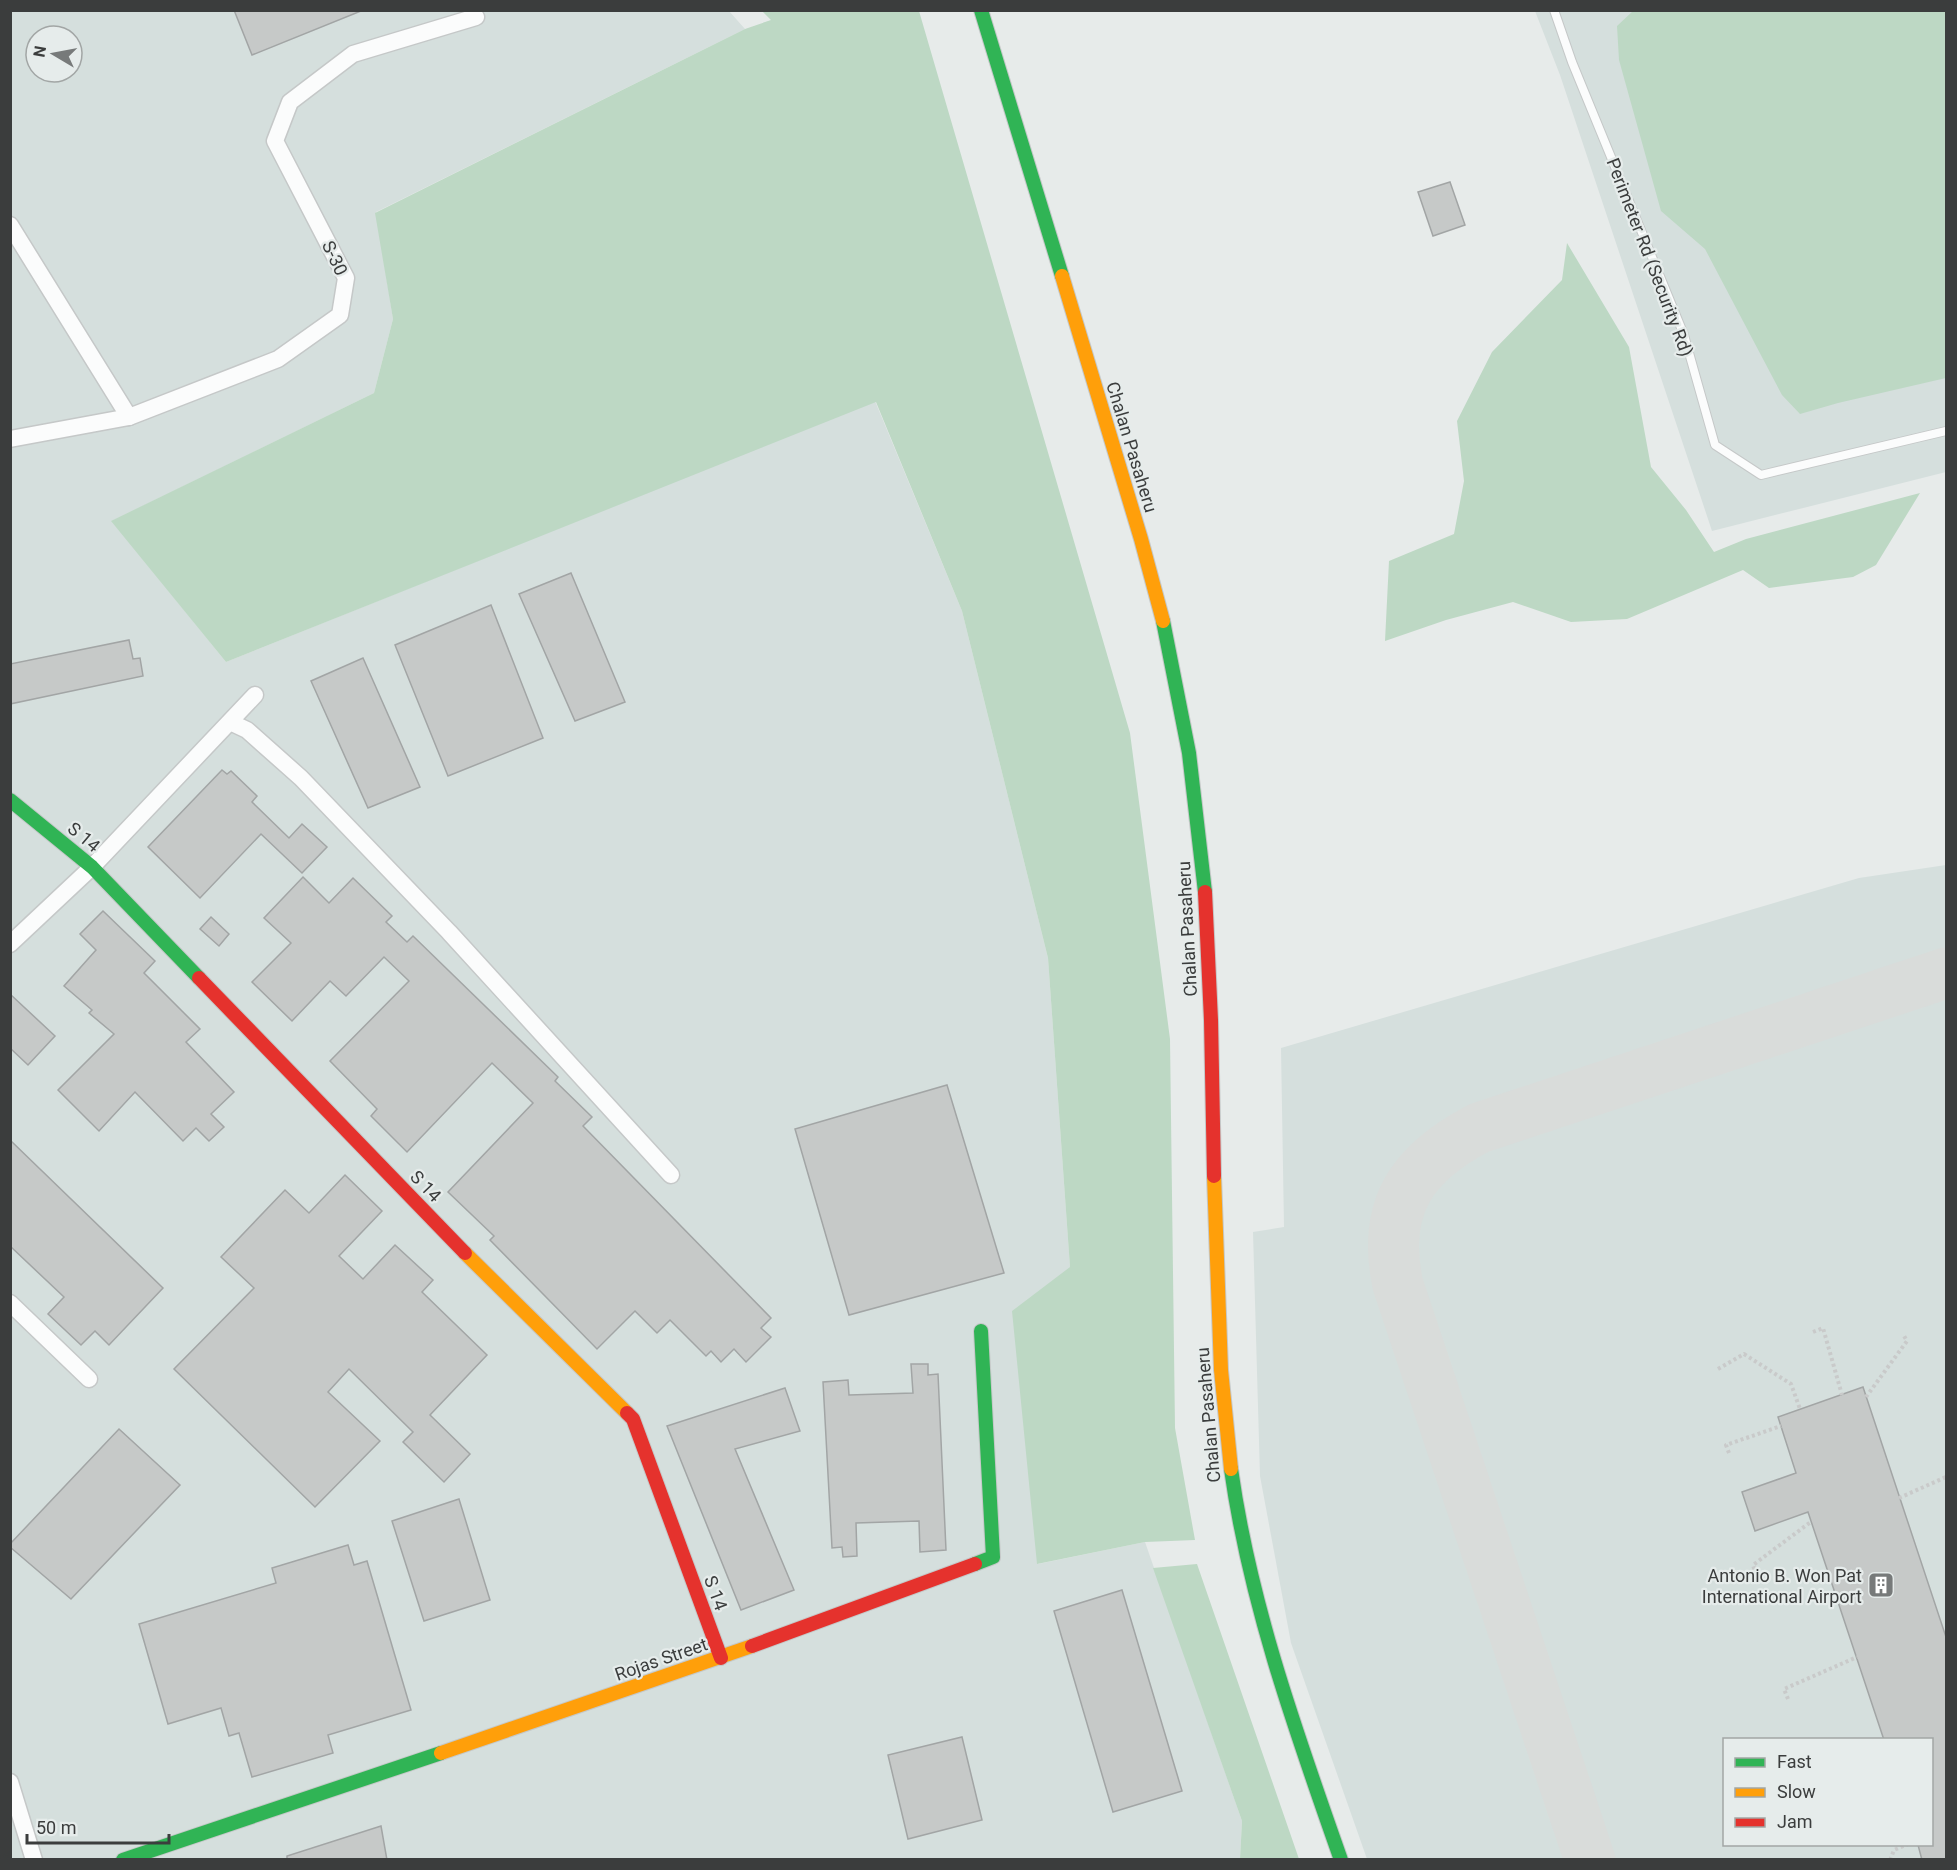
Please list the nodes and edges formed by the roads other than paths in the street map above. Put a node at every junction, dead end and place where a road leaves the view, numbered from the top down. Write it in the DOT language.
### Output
graph roads {
  1 [pos="981,10"];
  2 [pos="1554,10"];
  3 [pos="476,17"];
  4 [pos="10,225"];
  5 [pos="129,417"];
  6 [pos="1947,432"];
  7 [pos="10,439"];
  8 [pos="255,695"];
  9 [pos="230,722"];
  10 [pos="10,800"];
  11 [pos="92,867"];
  12 [pos="10,945"];
  13 [pos="671,1175"];
  14 [pos="10,1303"];
  15 [pos="981,1330"];
  16 [pos="88,1379"];
  17 [pos="721,1658"];
  18 [pos="10,1782"];
  19 [pos="34,1860"];
  20 [pos="123,1860"];
  21 [pos="1341,1860"];
  1 -- 21 [label="street, Chalan Pasaheru"];
  2 -- 6 [label="lane, Perimeter Rd (Security Rd)"];
  3 -- 5 [label="street, S-30"];
  4 -- 5 [label="street"];
  5 -- 7 [label="street, S-30"];
  8 -- 9 [label="street"];
  9 -- 11 [label="street"];
  9 -- 13 [label="street"];
  10 -- 11 [label="street, S 14"];
  11 -- 12 [label="street"];
  11 -- 17 [label="street, S 14"];
  14 -- 16 [label="street"];
  15 -- 17 [label="street, Rojas Street"];
  17 -- 20 [label="street, Rojas Street"];
  18 -- 19 [label="street"];
}
